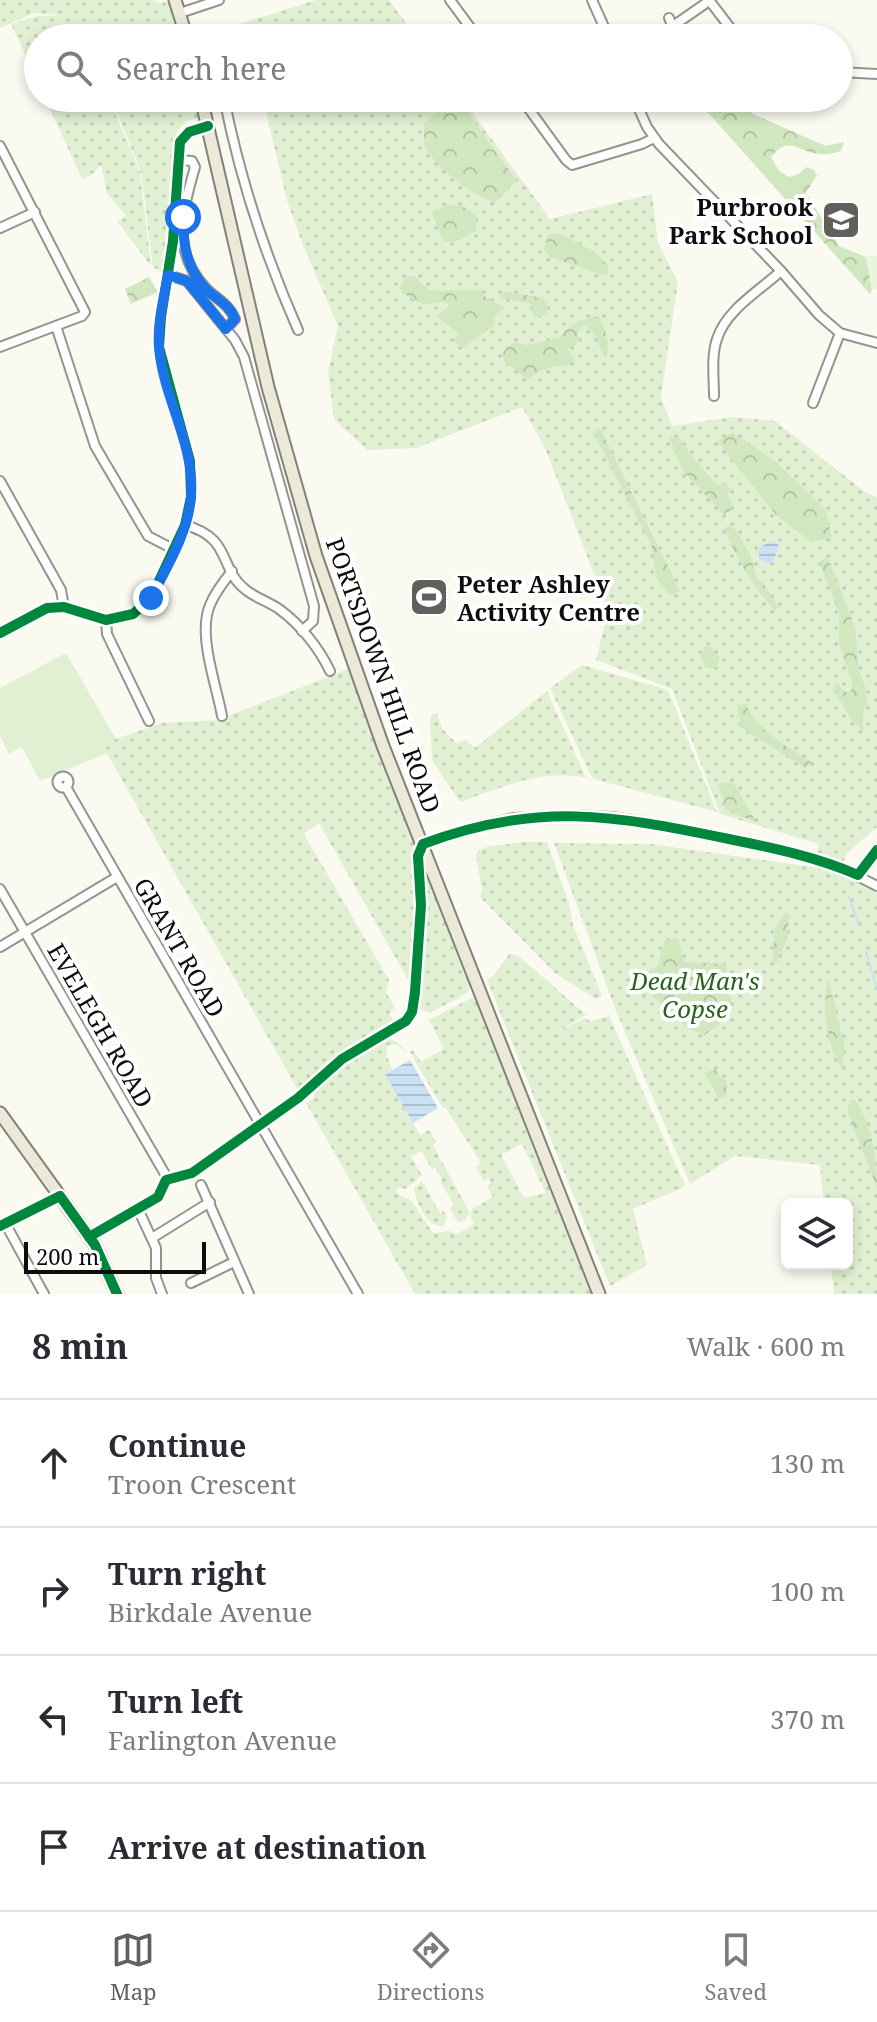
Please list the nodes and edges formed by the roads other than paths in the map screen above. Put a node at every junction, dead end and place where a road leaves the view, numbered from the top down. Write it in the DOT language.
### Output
graph roads {
  1 [pos="175,0"];
  2 [pos="219,0"];
  3 [pos="450,0"];
  4 [pos="592,0"];
  5 [pos="709,0"];
  6 [pos="180,13"];
  7 [pos="183,24"];
  8 [pos="468,24"];
  9 [pos="603,24"];
  10 [pos="676,24"];
  11 [pos="727,24"];
  12 [pos="853,73"];
  13 [pos="877,74"];
  14 [pos="204,112"];
  15 [pos="227,112"];
  16 [pos="532,112"];
  17 [pos="641,112"];
  18 [pos="208,126"];
  19 [pos="654,138"];
  20 [pos="0,146"];
  21 [pos="177,160"];
  22 [pos="35,212"];
  23 [pos="0,228"];
  24 [pos="781,271"];
  25 [pos="168,275"];
  26 [pos="56,326"];
  27 [pos="226,329"];
  28 [pos="298,330"];
  29 [pos="840,333"];
  30 [pos="877,343"];
  31 [pos="0,347"];
  32 [pos="714,396"];
  33 [pos="813,403"];
  34 [pos="0,481"];
  35 [pos="185,525"];
  36 [pos="175,550"];
  37 [pos="232,571"];
  38 [pos="64,607"];
  39 [pos="106,620"];
  40 [pos="302,631"];
  41 [pos="0,633"];
  42 [pos="330,671"];
  43 [pos="224,711"];
  44 [pos="149,721"];
  45 [pos="66,787"];
  46 [pos="423,844"];
  47 [pos="877,850"];
  48 [pos="858,875"];
  49 [pos="117,877"];
  50 [pos="877,886"];
  51 [pos="0,889"];
  52 [pos="25,932"];
  53 [pos="0,947"];
  54 [pos="0,1113"];
  55 [pos="260,1126"];
  56 [pos="166,1180"];
  57 [pos="201,1185"];
  58 [pos="60,1196"];
  59 [pos="210,1202"];
  60 [pos="138,1209"];
  61 [pos="3,1224"];
  62 [pos="89,1237"];
  63 [pos="152,1238"];
  64 [pos="234,1262"];
  65 [pos="191,1283"];
  66 [pos="47,1293"];
  67 [pos="117,1294"];
  68 [pos="162,1294"];
  69 [pos="249,1294"];
  70 [pos="358,1294"];
  71 [pos="599,1294"];
  1 -- 6 [label="main road"];
  2 -- 6 [label="street"];
  3 -- 8 [label="street"];
  4 -- 9 [label="street"];
  5 -- 10 [label="street"];
  5 -- 11 [label="street"];
  6 -- 7 [label="main road"];
  12 -- 13 [label="street"];
  14 -- 18 [label="main road, PORTSDOWN HILL ROAD"];
  15 -- 28 [label="street"];
  16 -- 19 [label="street"];
  17 -- 19 [label="street"];
  18 -- 21 [label="street"];
  18 -- 46 [label="main road, PORTSDOWN HILL ROAD"];
  19 -- 24 [label="street"];
  20 -- 22 [label="street"];
  21 -- 25 [label="street"];
  21 -- 27 [label="street"];
  22 -- 23 [label="street"];
  22 -- 26 [label="street"];
  24 -- 29 [label="street"];
  24 -- 32 [label="street"];
  25 -- 27 [label="street"];
  25 -- 35 [label="street"];
  26 -- 31 [label="street"];
  26 -- 36 [label="street"];
  27 -- 40 [label="street"];
  29 -- 30 [label="street"];
  29 -- 33 [label="street"];
  34 -- 38 [label="street"];
  35 -- 36 [label="street"];
  35 -- 37 [label="street"];
  36 -- 39 [label="street"];
  37 -- 40 [label="street"];
  37 -- 43 [label="street"];
  38 -- 39 [label="street"];
  38 -- 41 [label="street"];
  39 -- 44 [label="street"];
  40 -- 42 [label="street"];
  45 -- 49 [label="street, GRANT ROAD"];
  46 -- 48 [label="street"];
  46 -- 71 [label="main road, PORTSDOWN HILL ROAD"];
  47 -- 48 [label="street"];
  48 -- 50 [label="street"];
  49 -- 52 [label="street"];
  49 -- 55 [label="street, GRANT ROAD"];
  51 -- 52 [label="street, EVELEGH ROAD"];
  52 -- 53 [label="street"];
  52 -- 56 [label="street, EVELEGH ROAD"];
  54 -- 58 [label="main road"];
  55 -- 56 [label="street"];
  55 -- 70 [label="street, GRANT ROAD"];
  56 -- 60 [label="street"];
  57 -- 59 [label="street"];
  58 -- 61 [label="street"];
  58 -- 62 [label="main road"];
  59 -- 63 [label="street"];
  59 -- 64 [label="street"];
  60 -- 62 [label="street"];
  60 -- 63 [label="street"];
  61 -- 66 [label="street"];
  62 -- 67 [label="main road"];
  63 -- 68 [label="street"];
  64 -- 65 [label="street"];
  64 -- 69 [label="street"];
}
